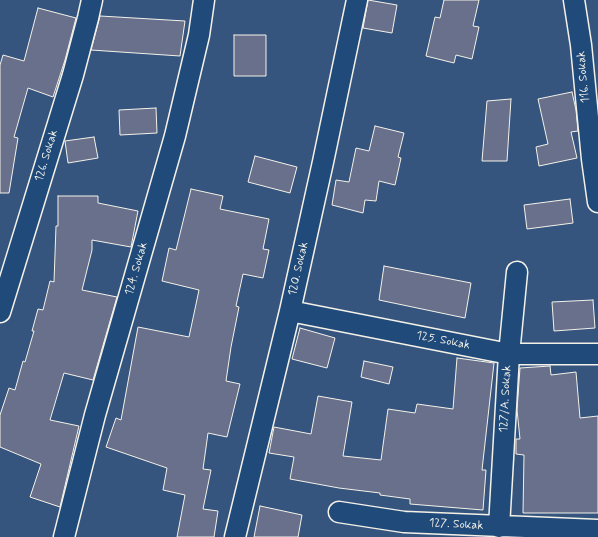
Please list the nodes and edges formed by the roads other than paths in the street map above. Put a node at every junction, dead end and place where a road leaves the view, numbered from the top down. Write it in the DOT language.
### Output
graph roads {
  1 [pos="92,0"];
  2 [pos="204,0"];
  3 [pos="358,0"];
  4 [pos="574,0"];
  5 [pos="598,202"];
  6 [pos="517,272"];
  7 [pos="290,311"];
  8 [pos="0,312"];
  9 [pos="509,354"];
  10 [pos="598,354"];
  11 [pos="339,512"];
  12 [pos="499,527"];
  13 [pos="598,530"];
  14 [pos="64,537"];
  15 [pos="235,537"];
  1 -- 8 [label="street, 126. Sokak"];
  2 -- 14 [label="street, 124. Sokak"];
  3 -- 7 [label="street, 120. Sokak"];
  4 -- 5 [label="street, 116. Sokak"];
  6 -- 9 [label="street, 127/A. Sokak"];
  7 -- 9 [label="street, 125. Sokak"];
  7 -- 15 [label="street, 120. Sokak"];
  9 -- 10 [label="street, 125. Sokak"];
  9 -- 12 [label="street, 127/A. Sokak"];
  11 -- 12 [label="street, 127. Sokak"];
  12 -- 13 [label="street, 127. Sokak"];
}
